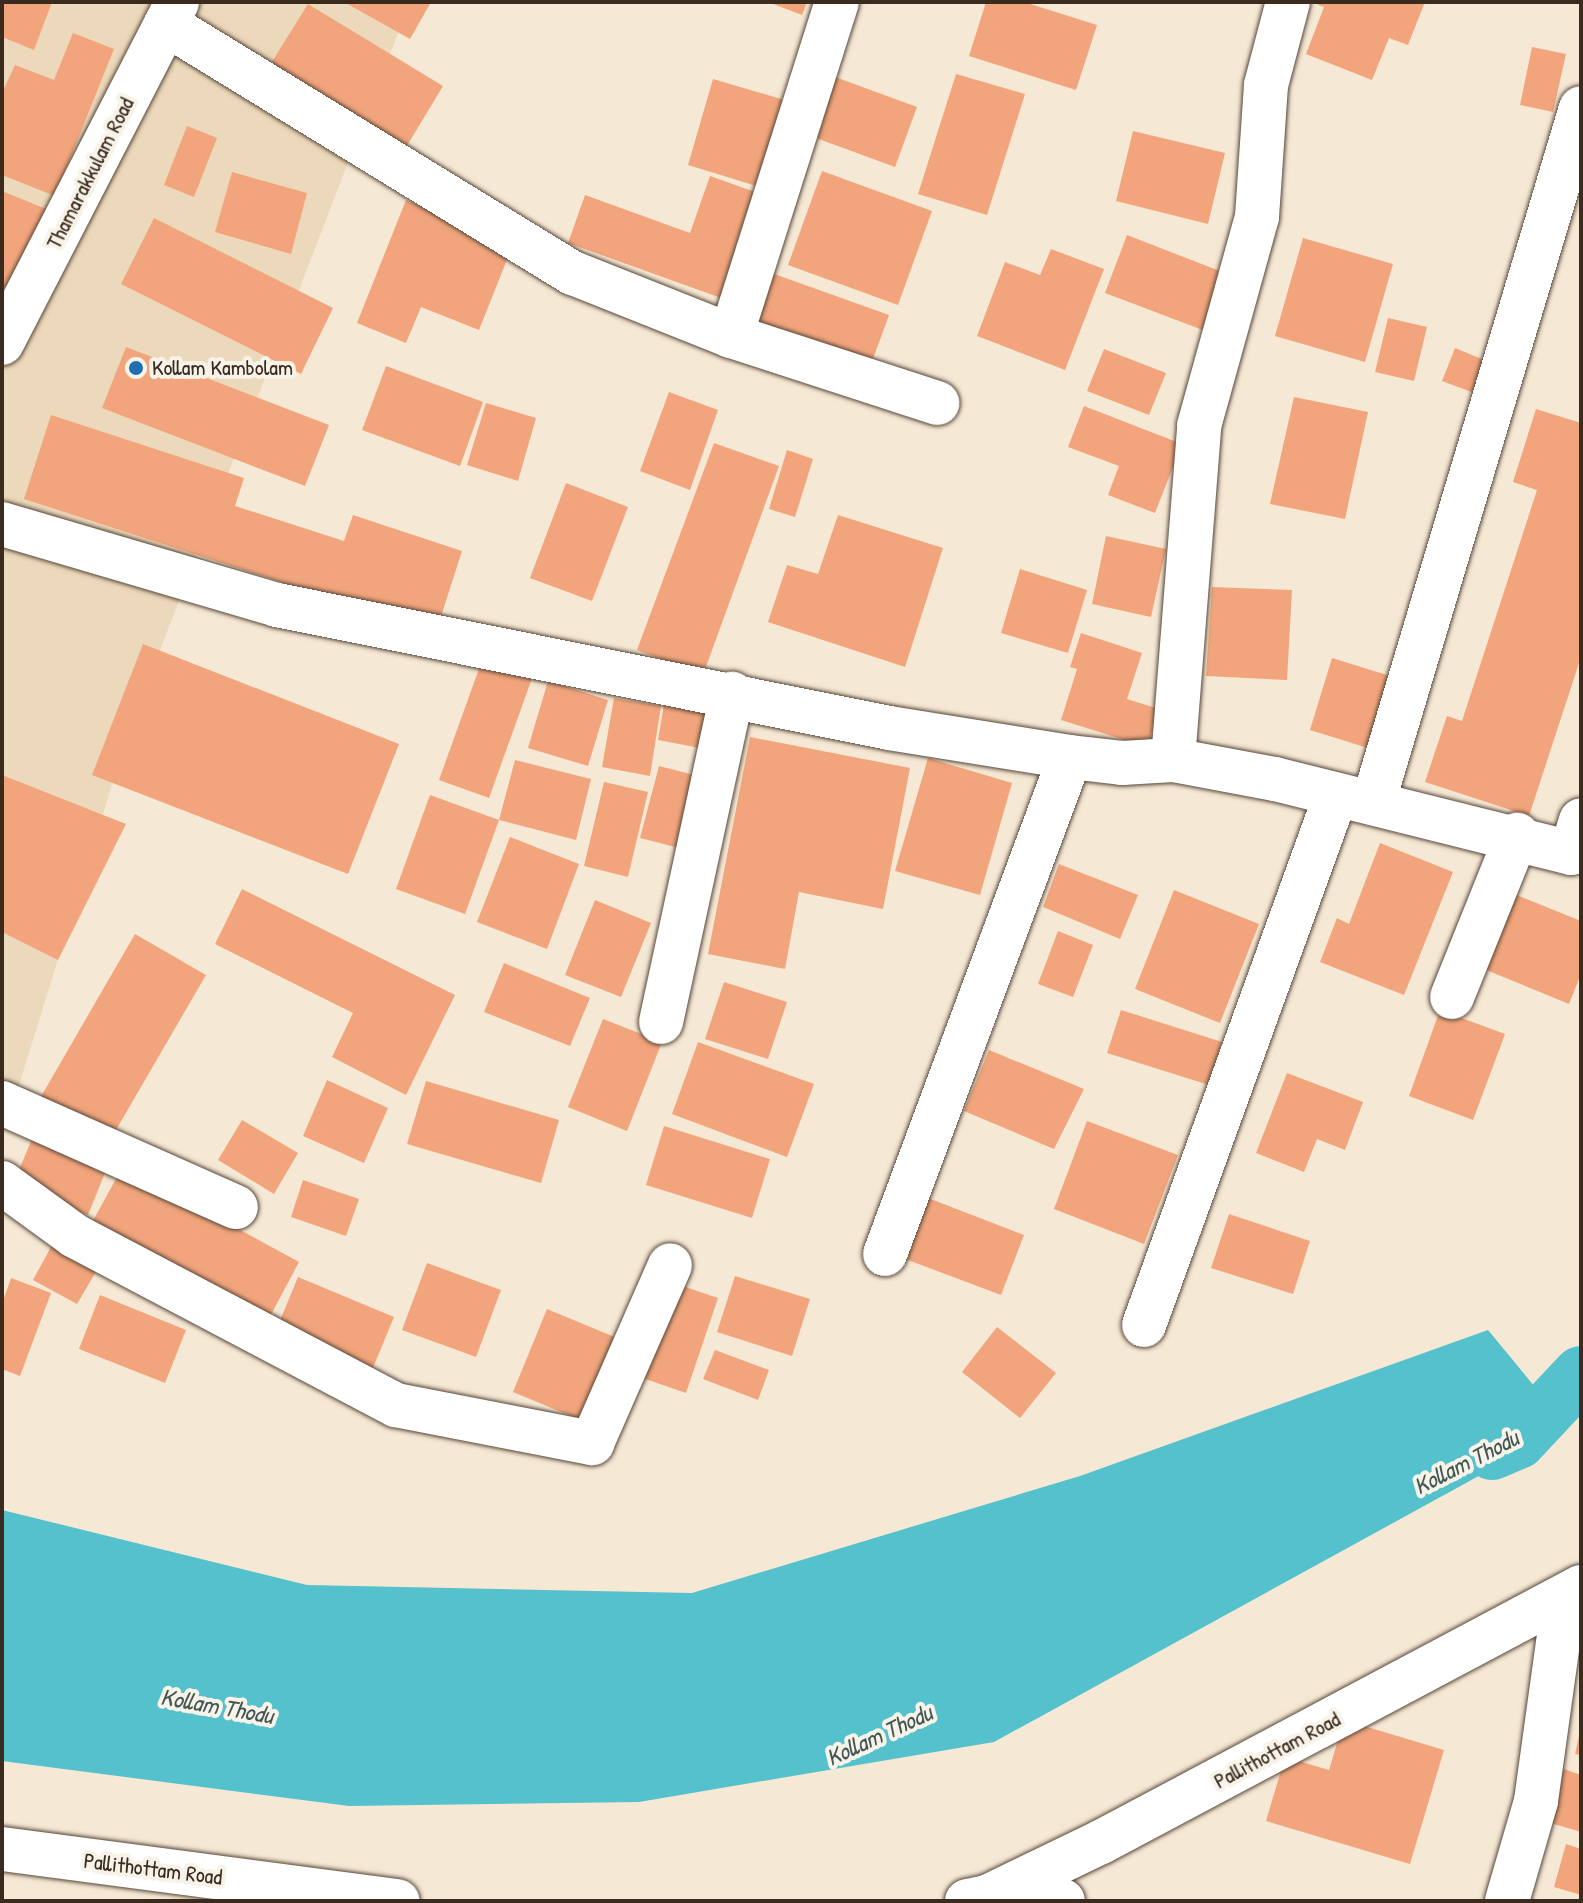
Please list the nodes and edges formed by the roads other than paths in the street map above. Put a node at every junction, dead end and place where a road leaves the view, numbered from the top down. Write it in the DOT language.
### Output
graph roads {
  1 [pos="837,2"];
  2 [pos="1288,2"];
  3 [pos="171,13"];
  4 [pos="1581,108"];
  5 [pos="731,336"];
  6 [pos="2,343"];
  7 [pos="937,403"];
  8 [pos="2,524"];
  9 [pos="732,694"];
  10 [pos="1070,757"];
  11 [pos="1173,760"];
  12 [pos="1355,797"];
  13 [pos="1581,821"];
  14 [pos="1517,835"];
  15 [pos="1452,997"];
  16 [pos="661,1022"];
  17 [pos="2,1103"];
  18 [pos="2,1183"];
  19 [pos="236,1207"];
  20 [pos="885,1254"];
  21 [pos="670,1265"];
  22 [pos="1144,1325"];
  23 [pos="1572,1593"];
  24 [pos="2,1849"];
  25 [pos="977,1899"];
  26 [pos="398,1901"];
  27 [pos="1063,1901"];
  28 [pos="1507,1901"];
  1 -- 5 [label="street"];
  2 -- 11 [label="street"];
  3 -- 5 [label="street"];
  3 -- 6 [label="street, Thamarakkulam Road"];
  4 -- 12 [label="street"];
  5 -- 7 [label="street"];
  8 -- 9 [label="street"];
  9 -- 10 [label="street"];
  9 -- 16 [label="street"];
  10 -- 11 [label="street"];
  10 -- 20 [label="street"];
  11 -- 12 [label="street"];
  12 -- 14 [label="street"];
  12 -- 22 [label="street"];
  13 -- 14 [label="street"];
  14 -- 15 [label="street"];
  17 -- 19 [label="street"];
  18 -- 21 [label="street"];
  23 -- 25 [label="street, Pallithottam Road"];
  23 -- 28 [label="street"];
  24 -- 26 [label="street, Pallithottam Road"];
  25 -- 27 [label="street"];
}
